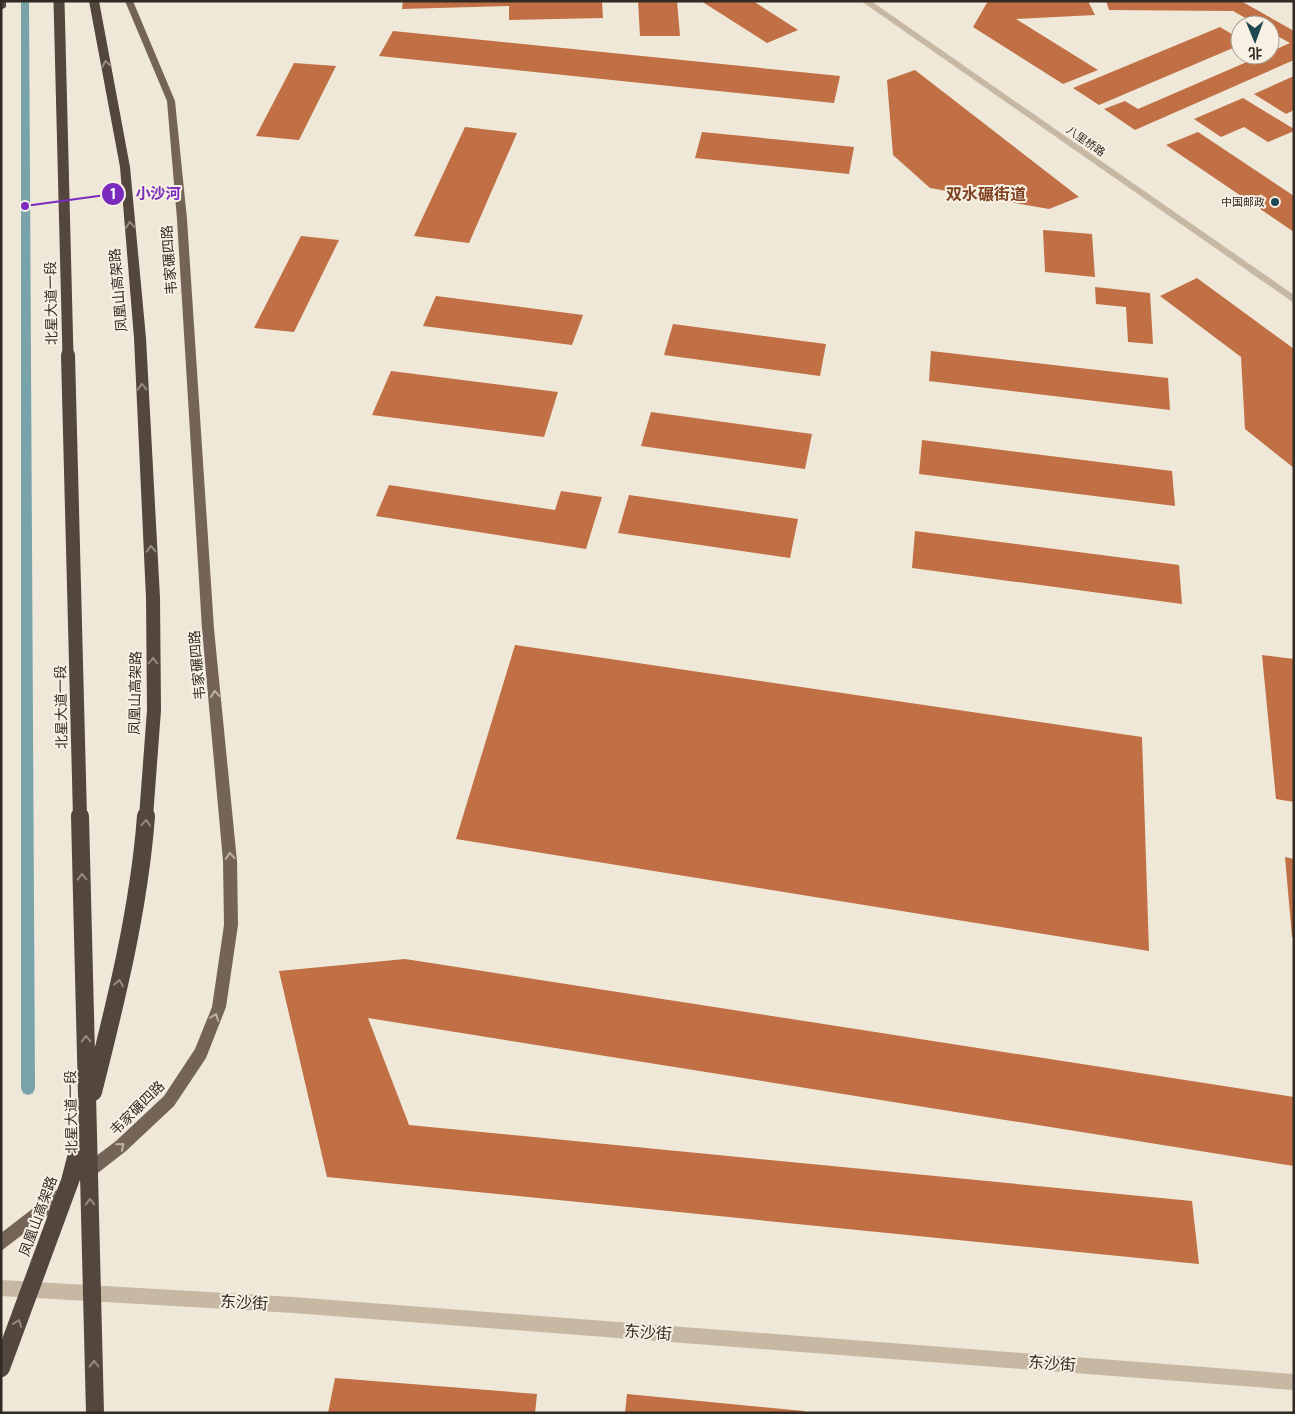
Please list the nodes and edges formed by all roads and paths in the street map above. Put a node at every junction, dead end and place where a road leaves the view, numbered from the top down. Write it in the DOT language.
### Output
graph roads {
  1 [pos="1,1"];
  2 [pos="59,1"];
  3 [pos="94,1"];
  4 [pos="129,1"];
  5 [pos="864,1"];
  6 [pos="1,7"];
  7 [pos="1294,300"];
  8 [pos="1,1243"];
  9 [pos="1,1288"];
  10 [pos="1,1368"];
  11 [pos="1294,1382"];
  12 [pos="95,1413"];
  1 -- 6 [label="highway"];
  12 -- 2 [label="highway, 北星大道一段, one-way, bridge"];
  10 -- 3 [label="highway, 凤凰山高架路, one-way, bridge"];
  8 -- 4 [label="main road, 韦家碾四路, one-way"];
  5 -- 7 [label="street, 八里桥路"];
  9 -- 11 [label="street, 东沙街"];
}
